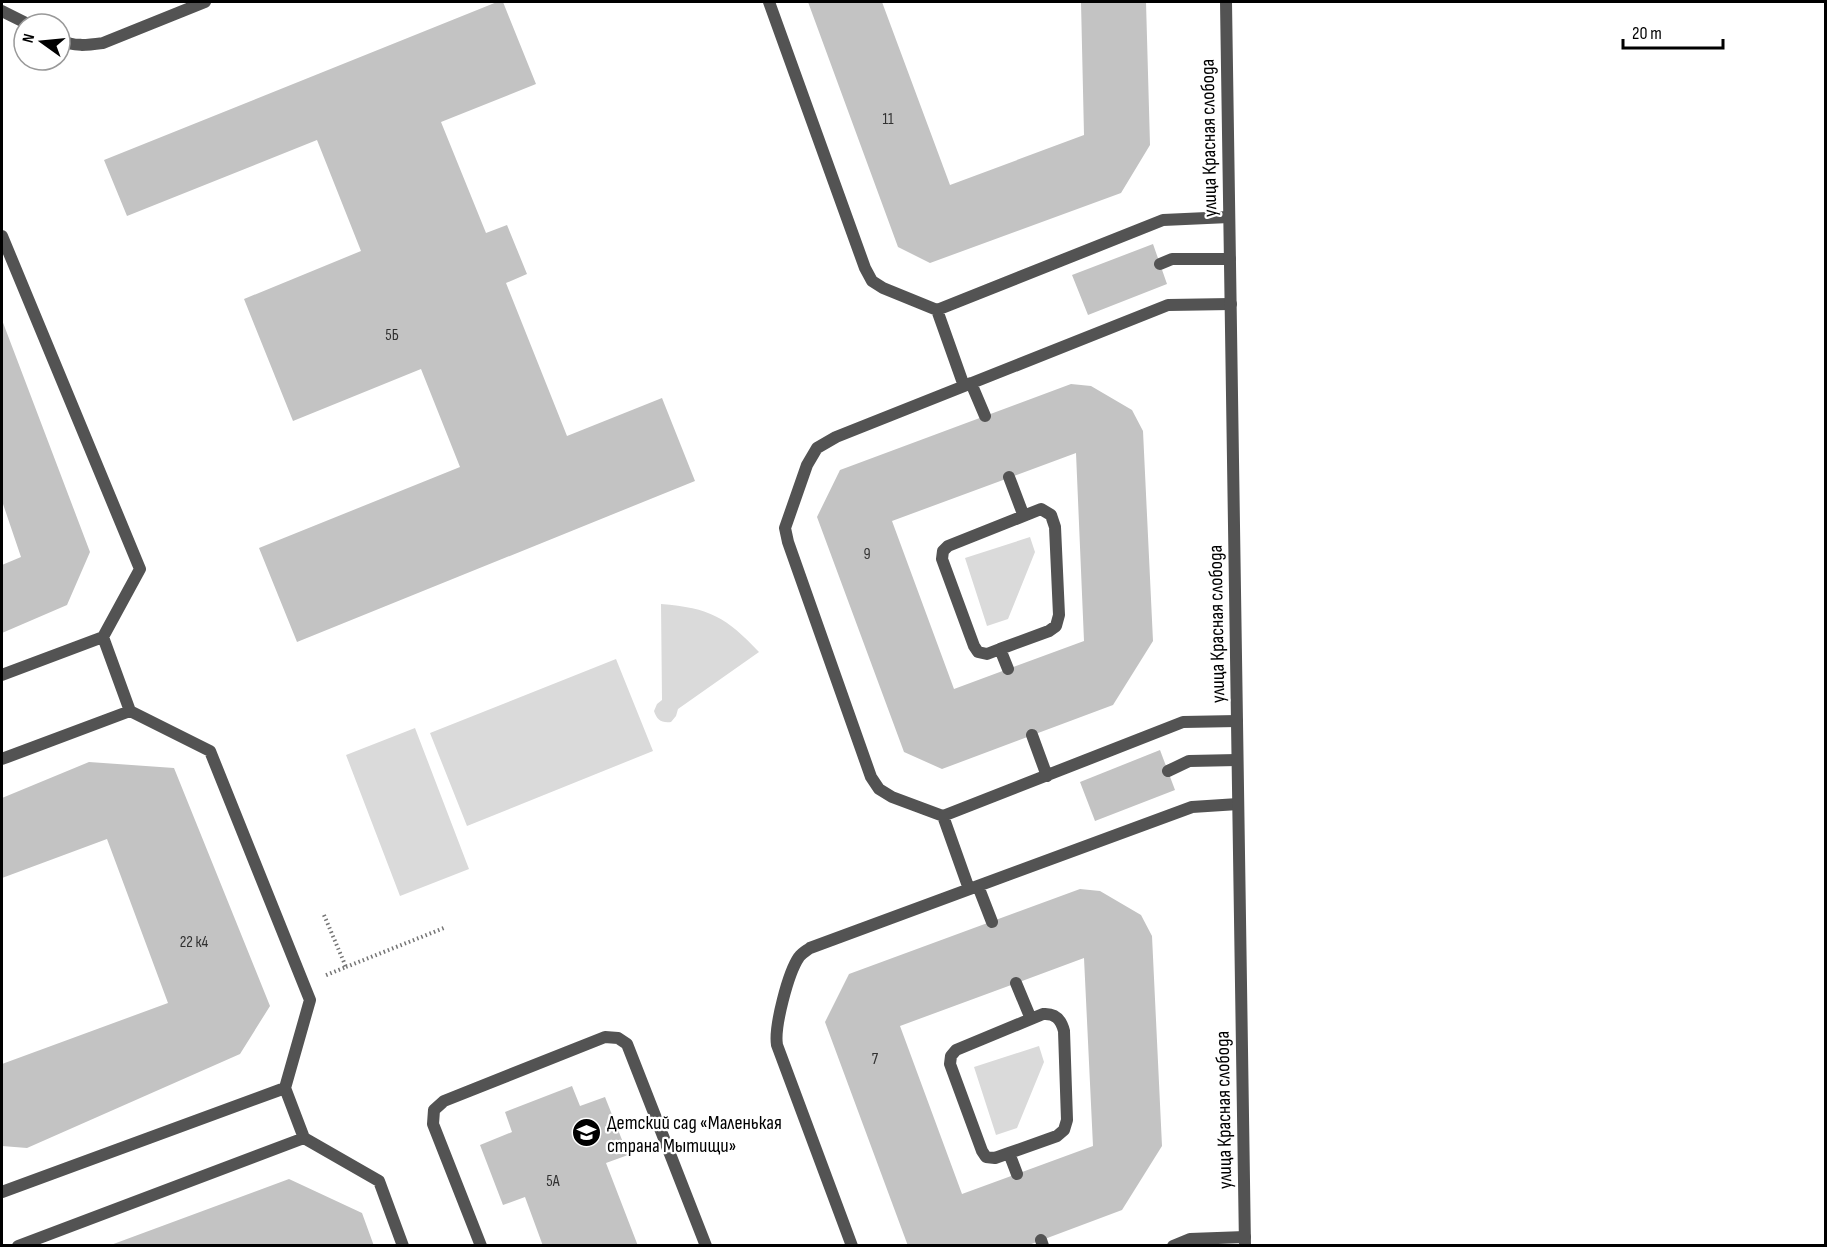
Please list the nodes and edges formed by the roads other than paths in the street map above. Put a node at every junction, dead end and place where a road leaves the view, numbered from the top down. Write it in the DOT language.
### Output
graph roads {
  1 [pos="205,2"];
  2 [pos="769,2"];
  3 [pos="1226,2"];
  4 [pos="72,44"];
  5 [pos="1229,217"];
  6 [pos="2,236"];
  7 [pos="1230,259"];
  8 [pos="1160,264"];
  9 [pos="1231,304"];
  10 [pos="937,310"];
  11 [pos="968,384"];
  12 [pos="985,416"];
  13 [pos="1009,477"];
  14 [pos="1023,514"];
  15 [pos="103,637"];
  16 [pos="1000,649"];
  17 [pos="1008,669"];
  18 [pos="2,675"];
  19 [pos="130,711"];
  20 [pos="1237,721"];
  21 [pos="1032,735"];
  22 [pos="2,759"];
  23 [pos="1237,760"];
  24 [pos="1168,771"];
  25 [pos="1047,776"];
  26 [pos="1238,804"];
  27 [pos="943,816"];
  28 [pos="974,888"];
  29 [pos="992,922"];
  30 [pos="1016,983"];
  31 [pos="1031,1019"];
  32 [pos="285,1088"];
  33 [pos="304,1138"];
  34 [pos="1009,1153"];
  35 [pos="1017,1174"];
  36 [pos="2,1192"];
  37 [pos="1245,1241"];
  38 [pos="18,1245"];
  39 [pos="403,1245"];
  40 [pos="481,1245"];
  41 [pos="706,1245"];
  42 [pos="852,1245"];
  43 [pos="1173,1245"];
  1 -- 4 [label="street"];
  2 -- 10 [label="street"];
  3 -- 5 [label="street, улица Красная слобода"];
  5 -- 7 [label="street, улица Красная слобода"];
  5 -- 10 [label="street"];
  6 -- 15 [label="street"];
  7 -- 8 [label="street"];
  7 -- 9 [label="street, улица Красная слобода"];
  9 -- 11 [label="street"];
  9 -- 20 [label="street, улица Красная слобода"];
  10 -- 11 [label="street"];
  11 -- 12 [label="street"];
  11 -- 27 [label="street"];
  13 -- 14 [label="street"];
  14 -- 16 [label="street"];
  14 -- 16 [label="street"];
  15 -- 18 [label="street"];
  15 -- 19 [label="street"];
  16 -- 17 [label="street"];
  19 -- 22 [label="street"];
  19 -- 32 [label="street"];
  20 -- 23 [label="street, улица Красная слобода"];
  20 -- 25 [label="street"];
  21 -- 25 [label="street"];
  23 -- 24 [label="street"];
  23 -- 26 [label="street, улица Красная слобода"];
  25 -- 27 [label="street"];
  26 -- 28 [label="street"];
  26 -- 37 [label="street, улица Красная слобода"];
  27 -- 28 [label="street"];
  28 -- 29 [label="street"];
  28 -- 42 [label="street"];
  30 -- 31 [label="street"];
  31 -- 34 [label="street"];
  31 -- 34 [label="street"];
  32 -- 33 [label="street"];
  32 -- 36 [label="street"];
  33 -- 38 [label="street"];
  33 -- 39 [label="street"];
  34 -- 35 [label="street"];
  37 -- 43 [label="street"];
  40 -- 41 [label="street"];
}
